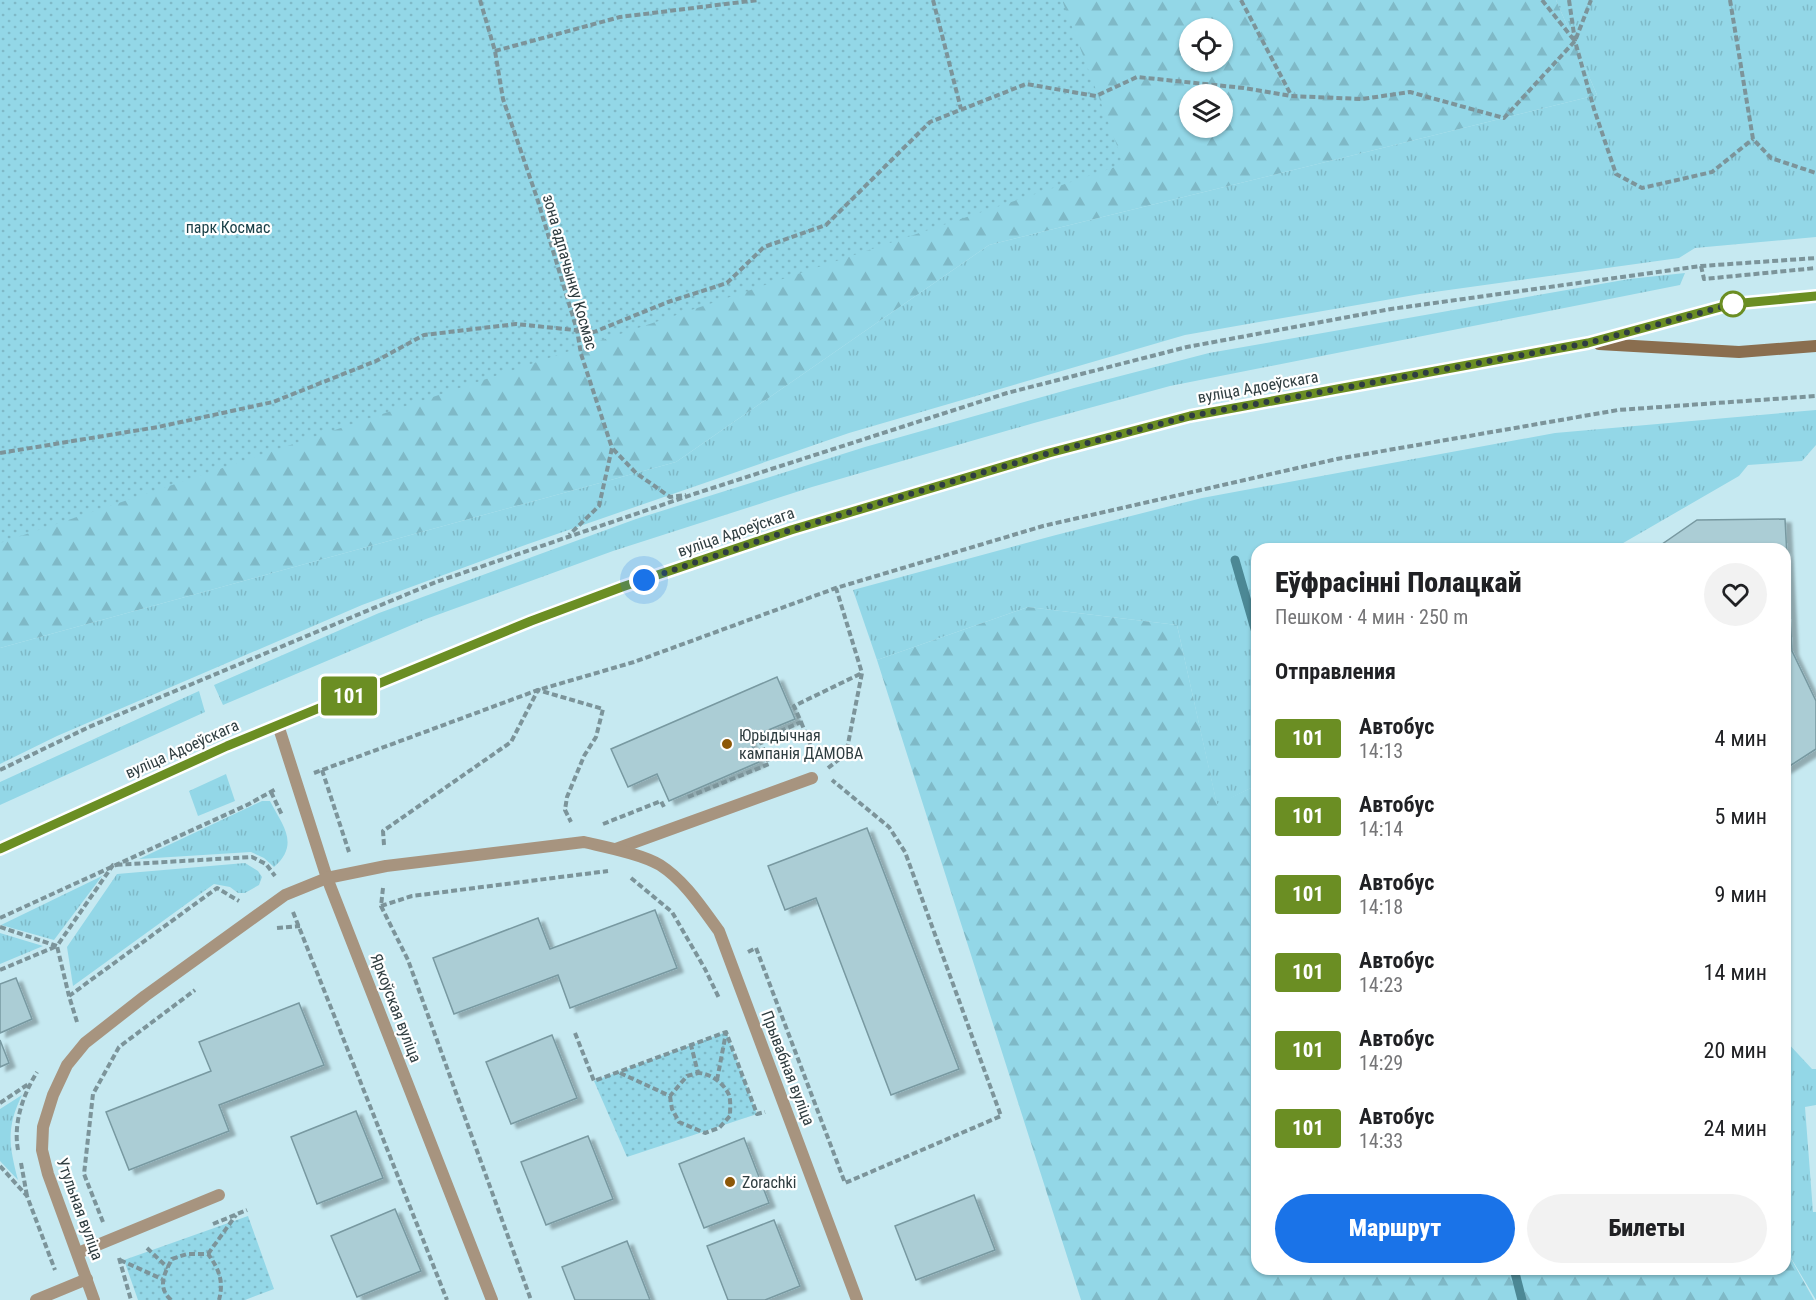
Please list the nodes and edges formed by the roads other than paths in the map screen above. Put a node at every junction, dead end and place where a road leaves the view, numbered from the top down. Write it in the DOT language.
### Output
graph roads {
  1 [pos="1816,296"];
  2 [pos="1588,343"];
  3 [pos="1816,346"];
  4 [pos="278,725"];
  5 [pos="817,775"];
  6 [pos="0,849"];
  7 [pos="616,849"];
  8 [pos="659,865"];
  9 [pos="327,878"];
  10 [pos="219,1196"];
  11 [pos="78,1253"];
  12 [pos="87,1279"];
  13 [pos="36,1300"];
  14 [pos="94,1300"];
  15 [pos="492,1300"];
  16 [pos="857,1300"];
  1 -- 2 [label="main road, вуліца Адоеўскага"];
  2 -- 3 [label="main road, вуліца Адоеўскага"];
  2 -- 4 [label="main road, вуліца Адоеўскага"];
  4 -- 6 [label="main road, вуліца Адоеўскага"];
  4 -- 9 [label="street, Яркоўская вуліца"];
  5 -- 7 [label="street"];
  7 -- 8 [label="street, Утульная вуліца"];
  7 -- 9 [label="street, Утульная вуліца"];
  8 -- 16 [label="street, Прывабная вуліца"];
  9 -- 11 [label="street, Утульная вуліца"];
  9 -- 15 [label="street, Яркоўская вуліца"];
  10 -- 11 [label="street"];
  11 -- 12 [label="street, Утульная вуліца"];
  12 -- 13 [label="street"];
  12 -- 14 [label="street, Утульная вуліца"];
}
